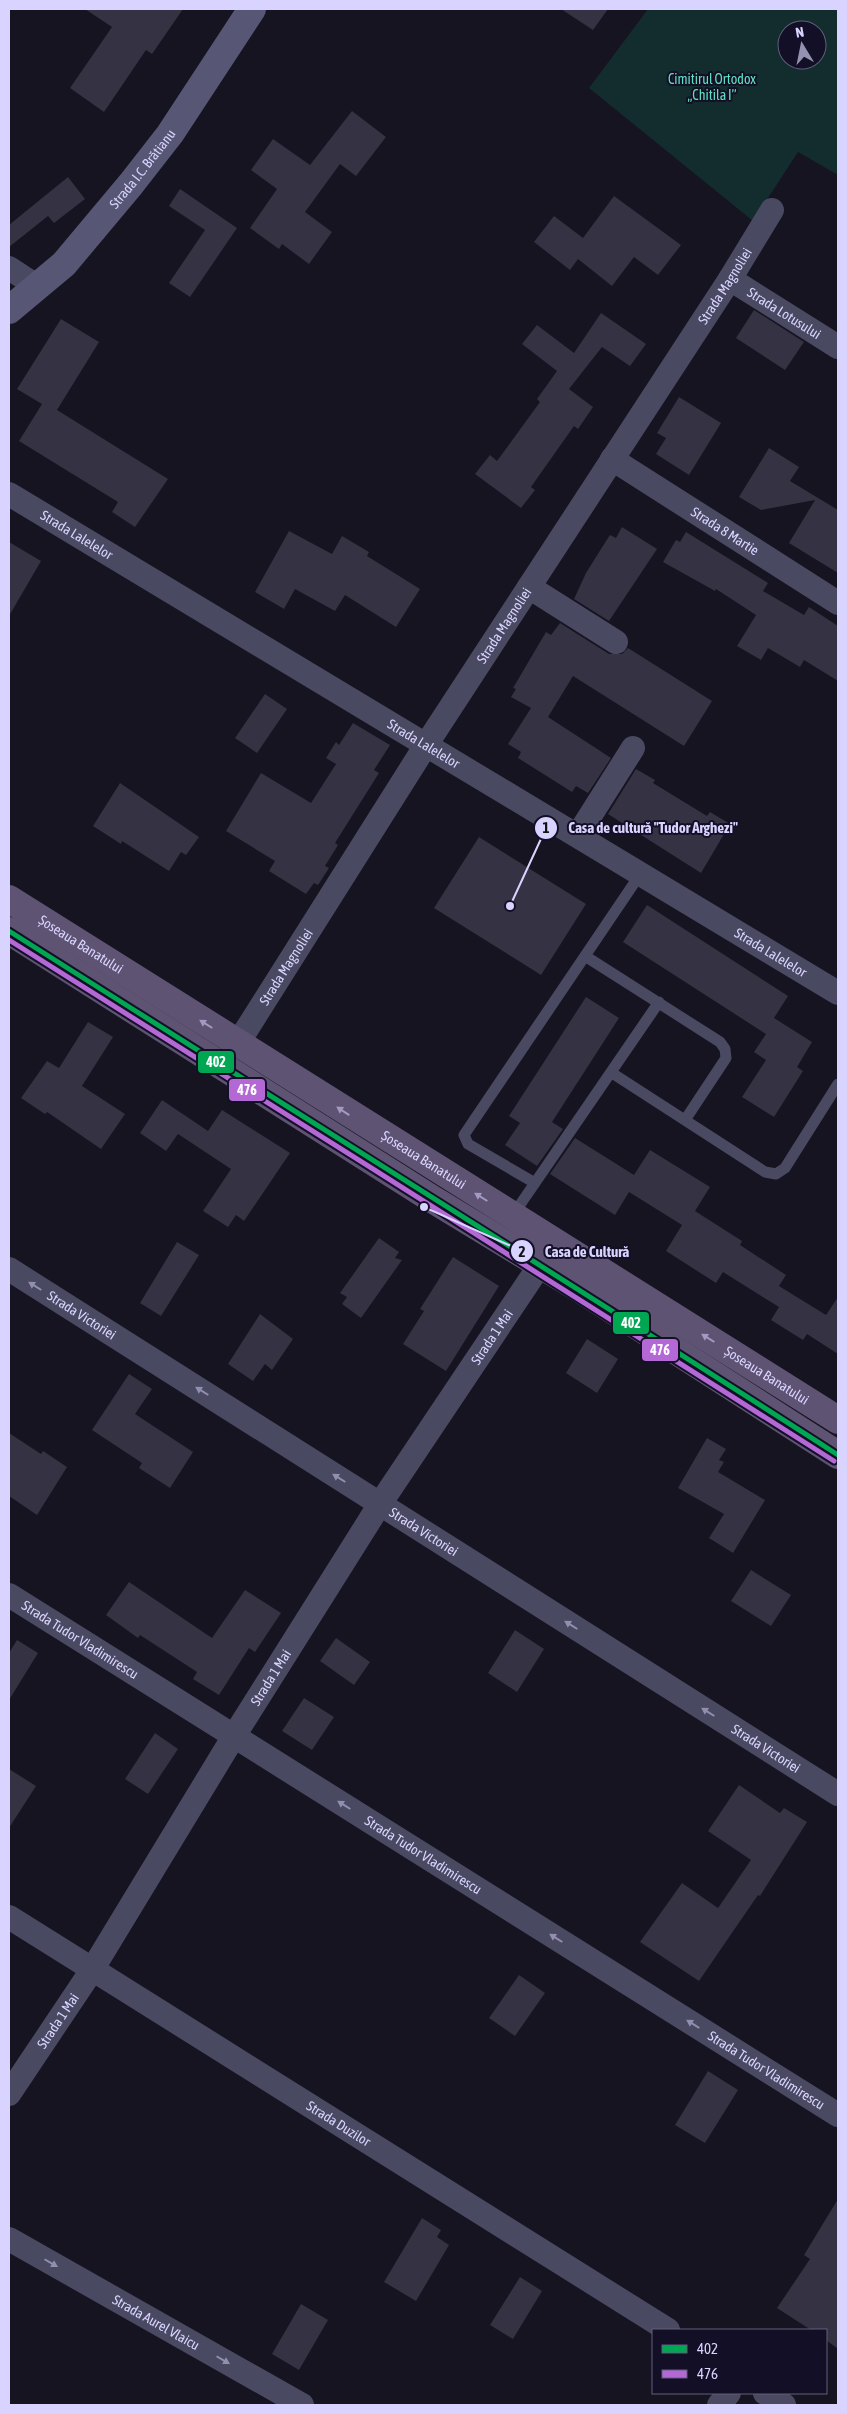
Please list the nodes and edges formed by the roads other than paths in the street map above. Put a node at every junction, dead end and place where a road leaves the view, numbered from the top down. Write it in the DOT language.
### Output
graph roads {
  1 [pos="252,9"];
  2 [pos="772,210"];
  3 [pos="9,268"];
  4 [pos="730,279"];
  5 [pos="38,287"];
  6 [pos="9,310"];
  7 [pos="838,347"];
  8 [pos="612,459"];
  9 [pos="9,494"];
  10 [pos="529,587"];
  11 [pos="838,603"];
  12 [pos="616,642"];
  13 [pos="426,745"];
  14 [pos="633,748"];
  15 [pos="578,835"];
  16 [pos="641,873"];
  17 [pos="9,900"];
  18 [pos="9,931"];
  19 [pos="585,956"];
  20 [pos="838,994"];
  21 [pos="658,1002"];
  22 [pos="238,1043"];
  23 [pos="612,1073"];
  24 [pos="838,1084"];
  25 [pos="685,1120"];
  26 [pos="535,1183"];
  27 [pos="512,1216"];
  28 [pos="540,1265"];
  29 [pos="9,1269"];
  30 [pos="838,1420"];
  31 [pos="838,1455"];
  32 [pos="380,1504"];
  33 [pos="9,1595"];
  34 [pos="234,1736"];
  35 [pos="838,1794"];
  36 [pos="9,1917"];
  37 [pos="92,1970"];
  38 [pos="9,2094"];
  39 [pos="838,2115"];
  40 [pos="9,2239"];
  41 [pos="666,2329"];
  42 [pos="729,2394"];
  43 [pos="768,2394"];
  44 [pos="302,2405"];
  45 [pos="719,2405"];
  46 [pos="784,2405"];
  1 -- 5 [label="main road, Strada I.C. Brătianu"];
  2 -- 4 [label="street, Strada Magnoliei"];
  3 -- 5 [label="street"];
  4 -- 7 [label="street, Strada Lotusului"];
  4 -- 8 [label="street, Strada Magnoliei"];
  5 -- 6 [label="main road, Strada I.C. Brătianu"];
  8 -- 10 [label="street, Strada Magnoliei"];
  8 -- 11 [label="street, Strada 8 Martie"];
  9 -- 13 [label="street, Strada Lalelelor"];
  10 -- 12 [label="street"];
  10 -- 13 [label="street, Strada Magnoliei"];
  13 -- 15 [label="street, Strada Lalelelor"];
  13 -- 22 [label="street, Strada Magnoliei"];
  14 -- 15 [label="street"];
  15 -- 16 [label="street, Strada Lalelelor"];
  16 -- 19 [label="lane"];
  16 -- 20 [label="street, Strada Lalelelor"];
  22 -- 17 [label="main road, Șoseaua Banatului, one-way"];
  18 -- 28 [label="main road, Șoseaua Banatului"];
  19 -- 21 [label="lane"];
  19 -- 26 [label="lane"];
  21 -- 23 [label="lane"];
  21 -- 25 [label="lane"];
  27 -- 22 [label="main road, Șoseaua Banatului, one-way"];
  23 -- 25 [label="lane"];
  23 -- 26 [label="lane"];
  24 -- 25 [label="lane"];
  26 -- 27 [label="lane"];
  30 -- 27 [label="main road, Șoseaua Banatului, one-way"];
  28 -- 31 [label="main road, Șoseaua Banatului"];
  28 -- 32 [label="street, Strada 1 Mai"];
  32 -- 29 [label="street, Strada Victoriei, one-way"];
  32 -- 34 [label="street, Strada 1 Mai"];
  35 -- 32 [label="street, Strada Victoriei, one-way"];
  33 -- 34 [label="street, Strada Tudor Vladimirescu"];
  34 -- 37 [label="street, Strada 1 Mai"];
  39 -- 34 [label="street, Strada Tudor Vladimirescu, one-way"];
  36 -- 37 [label="street, Strada Duzilor"];
  37 -- 38 [label="street, Strada 1 Mai"];
  37 -- 41 [label="street, Strada Duzilor"];
  40 -- 44 [label="street, Strada Aurel Vlaicu, one-way"];
  42 -- 45 [label="street"];
  43 -- 46 [label="street"];
}
